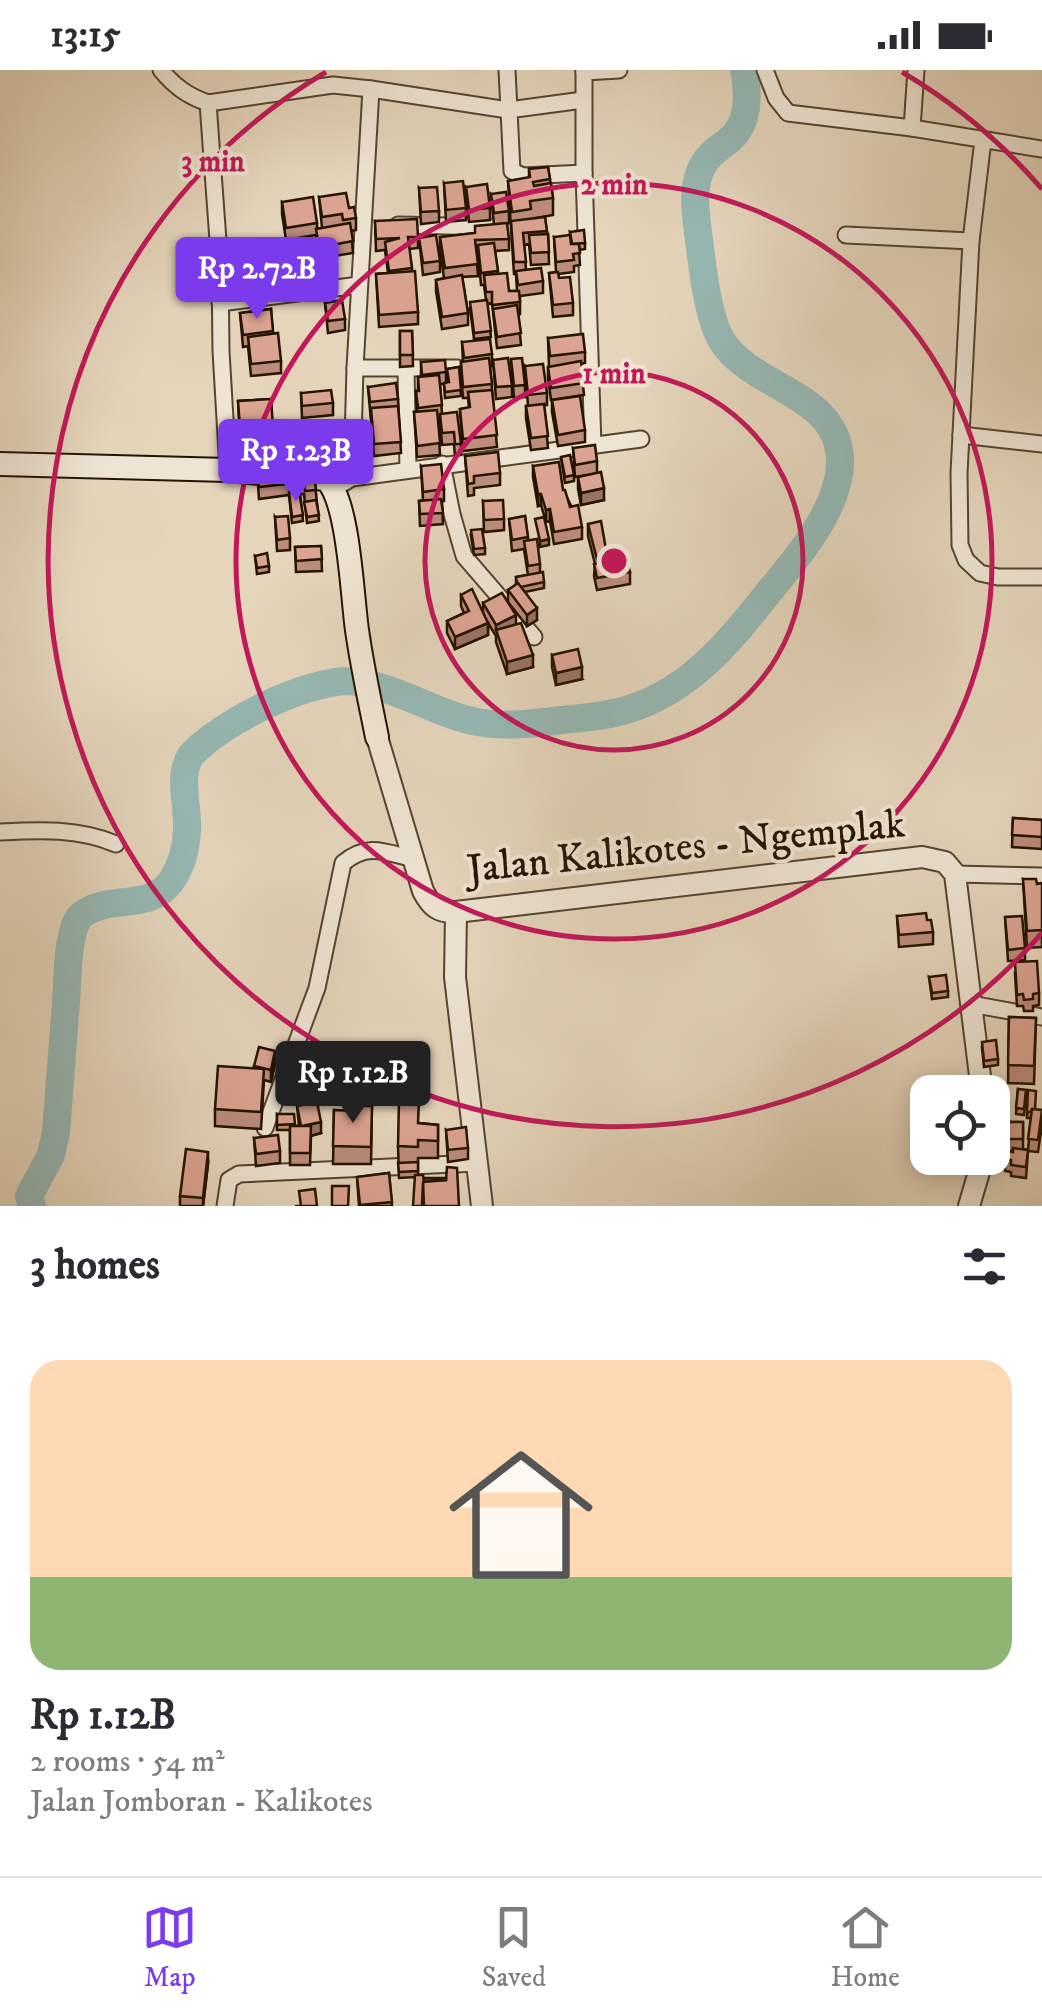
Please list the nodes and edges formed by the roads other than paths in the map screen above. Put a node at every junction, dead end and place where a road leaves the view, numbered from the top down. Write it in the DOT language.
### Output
graph roads {
  1 [pos="162,70"];
  2 [pos="508,70"];
  3 [pos="619,70"];
  4 [pos="764,70"];
  5 [pos="916,70"];
  6 [pos="584,71"];
  7 [pos="332,78"];
  8 [pos="371,89"];
  9 [pos="583,100"];
  10 [pos="208,103"];
  11 [pos="508,110"];
  12 [pos="912,128"];
  13 [pos="984,140"];
  14 [pos="1042,150"];
  15 [pos="584,173"];
  16 [pos="364,224"];
  17 [pos="506,227"];
  18 [pos="846,234"];
  19 [pos="970,241"];
  20 [pos="359,285"];
  21 [pos="220,303"];
  22 [pos="354,368"];
  23 [pos="406,368"];
  24 [pos="458,368"];
  25 [pos="960,435"];
  26 [pos="641,440"];
  27 [pos="1042,444"];
  28 [pos="593,446"];
  29 [pos="0,464"];
  30 [pos="442,464"];
  31 [pos="228,470"];
  32 [pos="408,470"];
  33 [pos="343,483"];
  34 [pos="1042,578"];
  35 [pos="534,637"];
  36 [pos="378,737"];
  37 [pos="0,832"];
  38 [pos="116,844"];
  39 [pos="413,860"];
  40 [pos="955,874"];
  41 [pos="1042,876"];
  42 [pos="456,912"];
  43 [pos="970,1004"];
  44 [pos="1042,1017"];
  45 [pos="980,1075"];
  46 [pos="266,1128"];
  47 [pos="477,1163"];
  48 [pos="978,1175"];
  49 [pos="226,1206"];
  50 [pos="482,1206"];
  51 [pos="969,1206"];
  1 -- 10 [label="street"];
  2 -- 11 [label="street"];
  3 -- 6 [label="street"];
  4 -- 12 [label="street"];
  5 -- 12 [label="street"];
  6 -- 9 [label="street"];
  7 -- 8 [label="street"];
  7 -- 10 [label="street"];
  8 -- 11 [label="street"];
  8 -- 16 [label="street"];
  9 -- 11 [label="street"];
  9 -- 15 [label="street"];
  10 -- 21 [label="street"];
  11 -- 15 [label="street"];
  12 -- 13 [label="street"];
  13 -- 14 [label="street"];
  13 -- 19 [label="street"];
  15 -- 28 [label="street"];
  16 -- 17 [label="street"];
  16 -- 20 [label="street"];
  18 -- 19 [label="street"];
  19 -- 25 [label="street"];
  20 -- 21 [label="street"];
  20 -- 22 [label="street"];
  21 -- 31 [label="street"];
  22 -- 23 [label="street"];
  22 -- 33 [label="street"];
  23 -- 24 [label="street"];
  23 -- 32 [label="street"];
  25 -- 27 [label="street"];
  25 -- 34 [label="street"];
  26 -- 28 [label="street"];
  28 -- 30 [label="street"];
  29 -- 31 [label="main road"];
  30 -- 32 [label="street"];
  30 -- 35 [label="street"];
  31 -- 33 [label="main road"];
  32 -- 33 [label="street"];
  33 -- 36 [label="main road, Jalan Kalikotes - Ngemplak"];
  36 -- 39 [label="street, Jalan Kalikotes - Ngemplak"];
  37 -- 38 [label="street"];
  39 -- 42 [label="street, Jalan Kalikotes - Ngemplak"];
  39 -- 46 [label="street"];
  40 -- 41 [label="street"];
  40 -- 42 [label="street, Jalan Kalikotes - Ngemplak"];
  40 -- 43 [label="street, Jalan Kalikotes - Ngemplak"];
  42 -- 47 [label="street"];
  43 -- 44 [label="street"];
  43 -- 45 [label="street, Jalan Kalikotes - Ngemplak"];
  47 -- 49 [label="street"];
  47 -- 50 [label="street"];
  48 -- 51 [label="street"];
}
